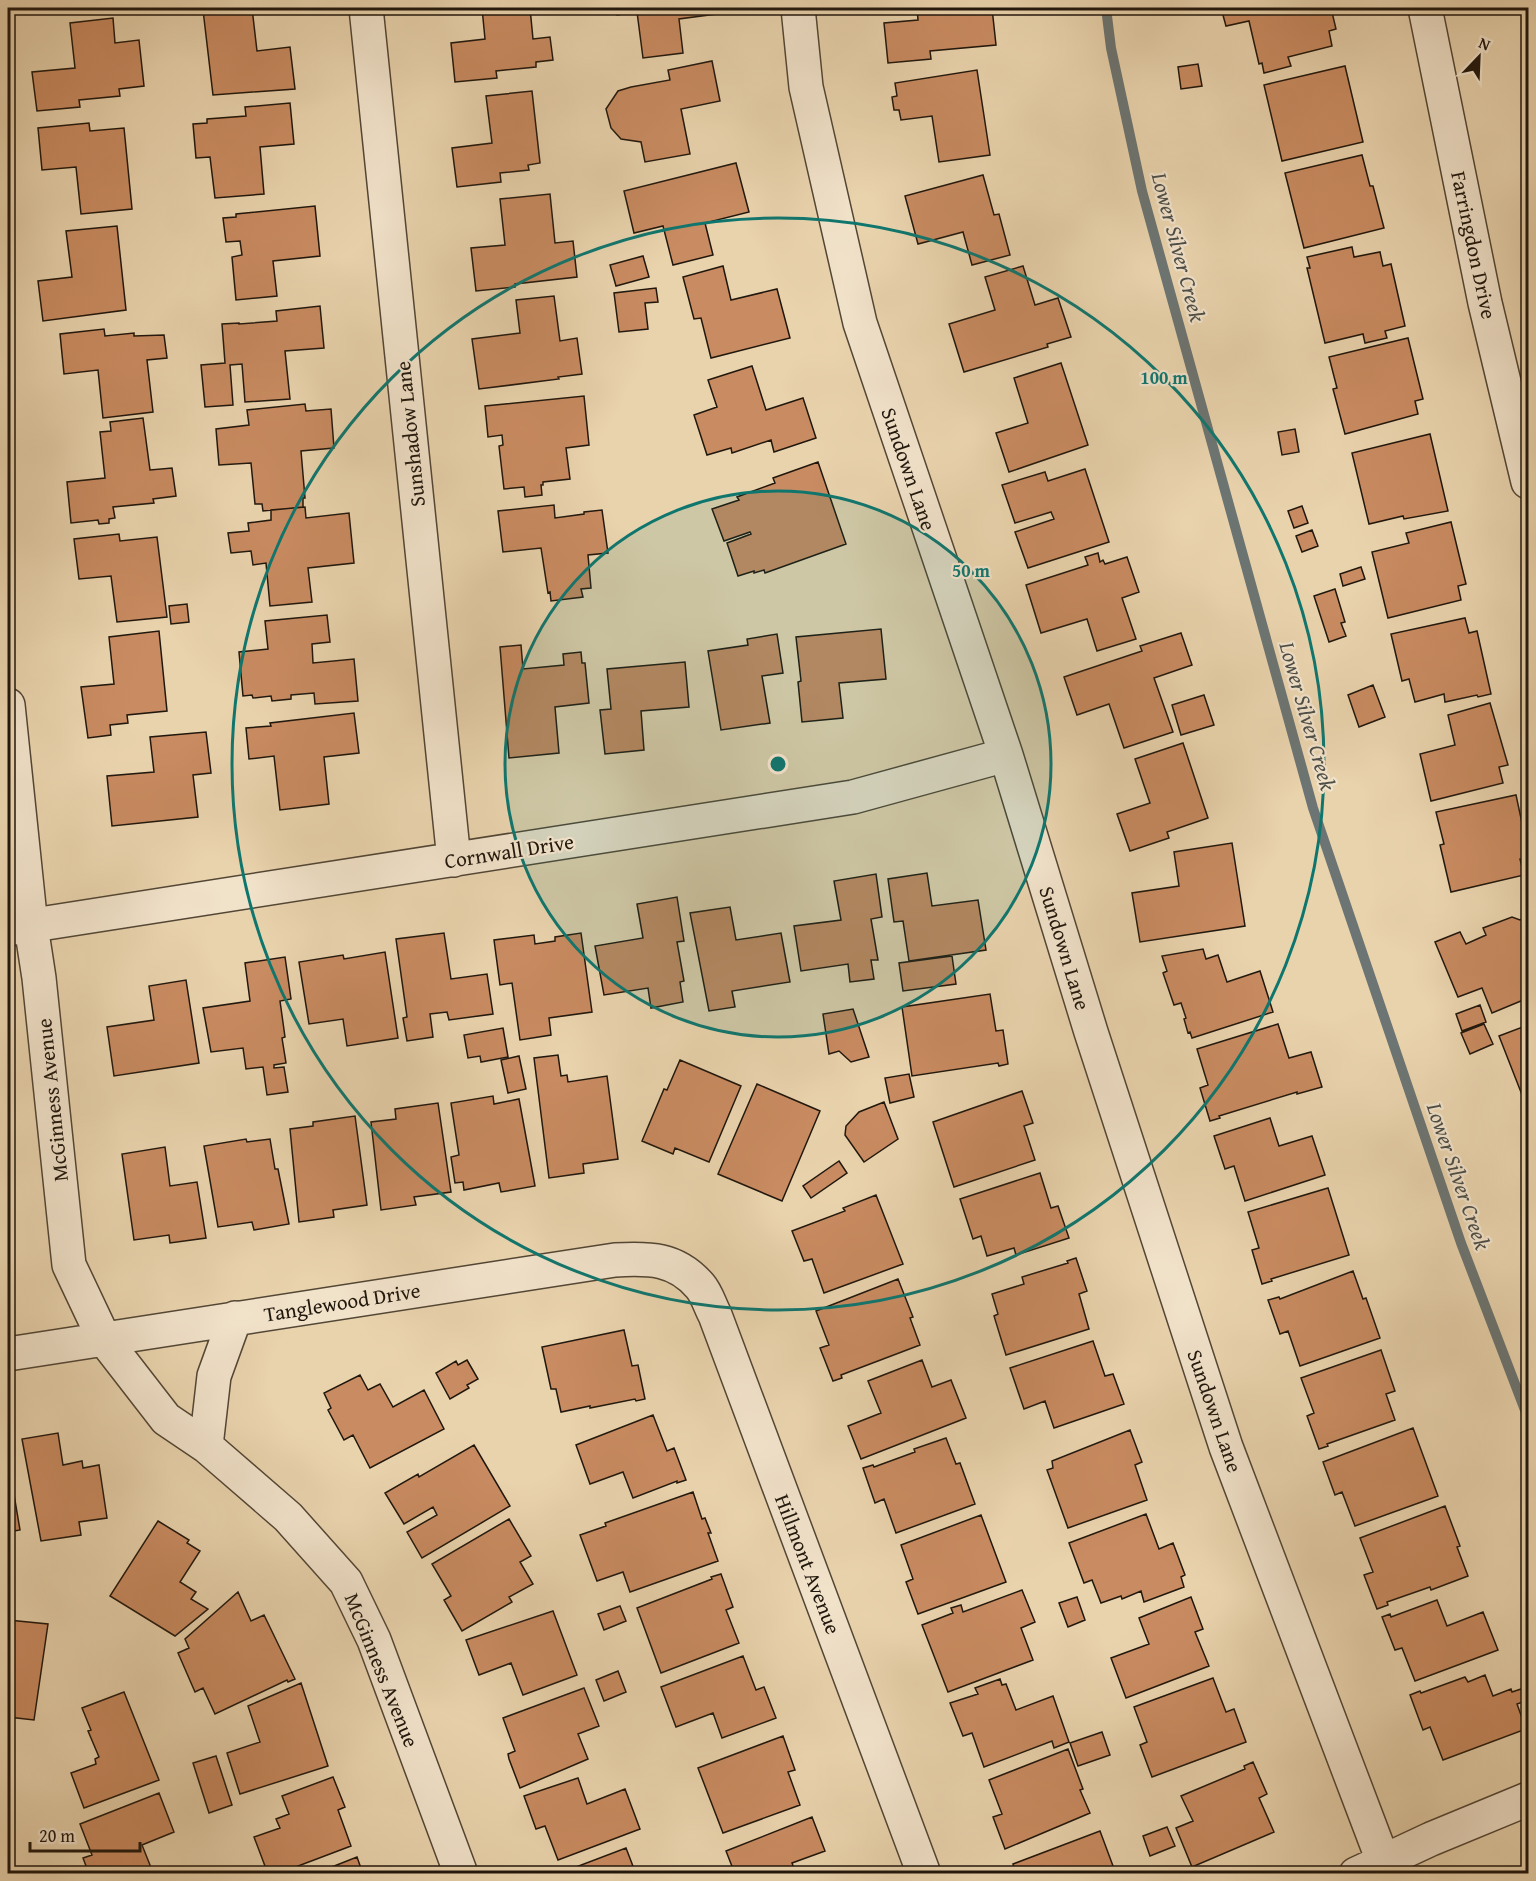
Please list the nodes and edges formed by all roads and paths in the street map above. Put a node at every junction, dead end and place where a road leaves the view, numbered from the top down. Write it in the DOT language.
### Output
graph roads {
  1 [pos="366,8"];
  2 [pos="798,8"];
  3 [pos="1425,8"];
  4 [pos="1528,482"];
  5 [pos="8,705"];
  6 [pos="1006,755"];
  7 [pos="454,860"];
  8 [pos="19,927"];
  9 [pos="676,1265"];
  10 [pos="235,1318"];
  11 [pos="104,1340"];
  12 [pos="8,1354"];
  13 [pos="207,1446"];
  14 [pos="1528,1800"];
  15 [pos="1376,1869"];
  16 [pos="461,1874"];
  17 [pos="924,1874"];
  1 -- 7 [label="street, Sunshadow Lane"];
  2 -- 6 [label="street, Sundown Lane"];
  3 -- 4 [label="street, Farringdon Drive"];
  5 -- 8 [label="street, McGinness Avenue"];
  6 -- 7 [label="street, Cornwall Drive"];
  6 -- 15 [label="street, Sundown Lane"];
  7 -- 8 [label="street, Cornwall Drive"];
  8 -- 11 [label="street, McGinness Avenue"];
  9 -- 10 [label="street, Tanglewood Drive"];
  9 -- 17 [label="street, Hillmont Avenue"];
  10 -- 11 [label="street, Tanglewood Drive"];
  10 -- 13 [label="street"];
  11 -- 12 [label="street, Tanglewood Drive"];
  11 -- 13 [label="street, McGinness Avenue"];
  13 -- 16 [label="street, McGinness Avenue"];
  14 -- 15 [label="street"];
}
